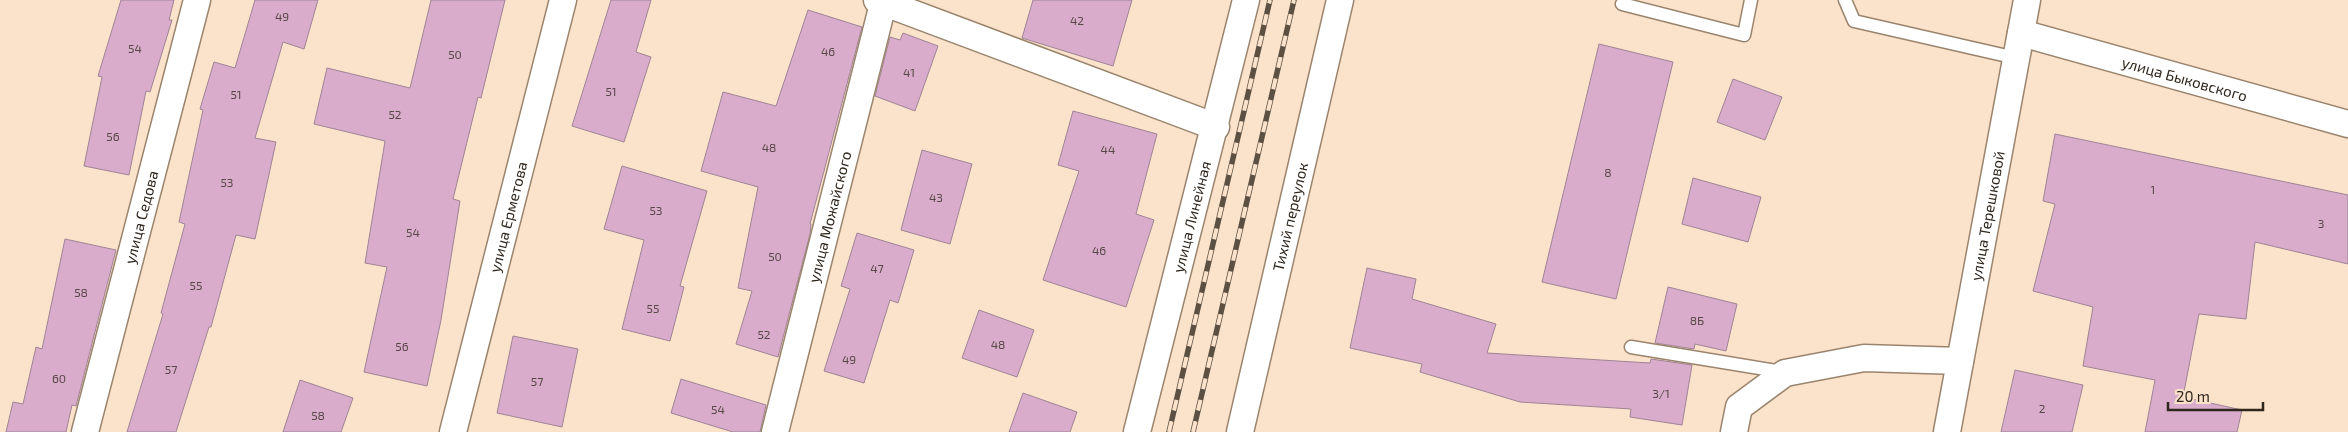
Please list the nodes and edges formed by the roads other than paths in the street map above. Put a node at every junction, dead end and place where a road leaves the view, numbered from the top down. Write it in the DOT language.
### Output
graph roads {
  1 [pos="196,0"];
  2 [pos="563,0"];
  3 [pos="1246,0"];
  4 [pos="1340,0"];
  5 [pos="1751,0"];
  6 [pos="1844,0"];
  7 [pos="2027,0"];
  8 [pos="882,1"];
  9 [pos="1622,4"];
  10 [pos="2021,33"];
  11 [pos="2016,58"];
  12 [pos="2348,124"];
  13 [pos="1216,126"];
  14 [pos="1631,347"];
  15 [pos="1960,361"];
  16 [pos="1785,373"];
  17 [pos="85,432"];
  18 [pos="453,432"];
  19 [pos="775,432"];
  20 [pos="1137,432"];
  21 [pos="1240,432"];
  22 [pos="1734,432"];
  23 [pos="1947,432"];
  1 -- 17 [label="street, улица Седова"];
  2 -- 18 [label="street, улица Ерметова"];
  3 -- 13 [label="street, улица Линейная"];
  4 -- 21 [label="street, Тихий переулок"];
  5 -- 9 [label="lane"];
  6 -- 11 [label="lane"];
  7 -- 10 [label="street, улица Терешковой"];
  8 -- 13 [label="street"];
  8 -- 19 [label="street, улица Можайского"];
  10 -- 11 [label="street, улица Терешковой"];
  10 -- 12 [label="street, улица Быковского"];
  11 -- 15 [label="street, улица Терешковой"];
  13 -- 20 [label="street, улица Линейная"];
  14 -- 16 [label="lane"];
  15 -- 16 [label="street"];
  15 -- 23 [label="street, улица Терешковой"];
  16 -- 22 [label="street"];
}
